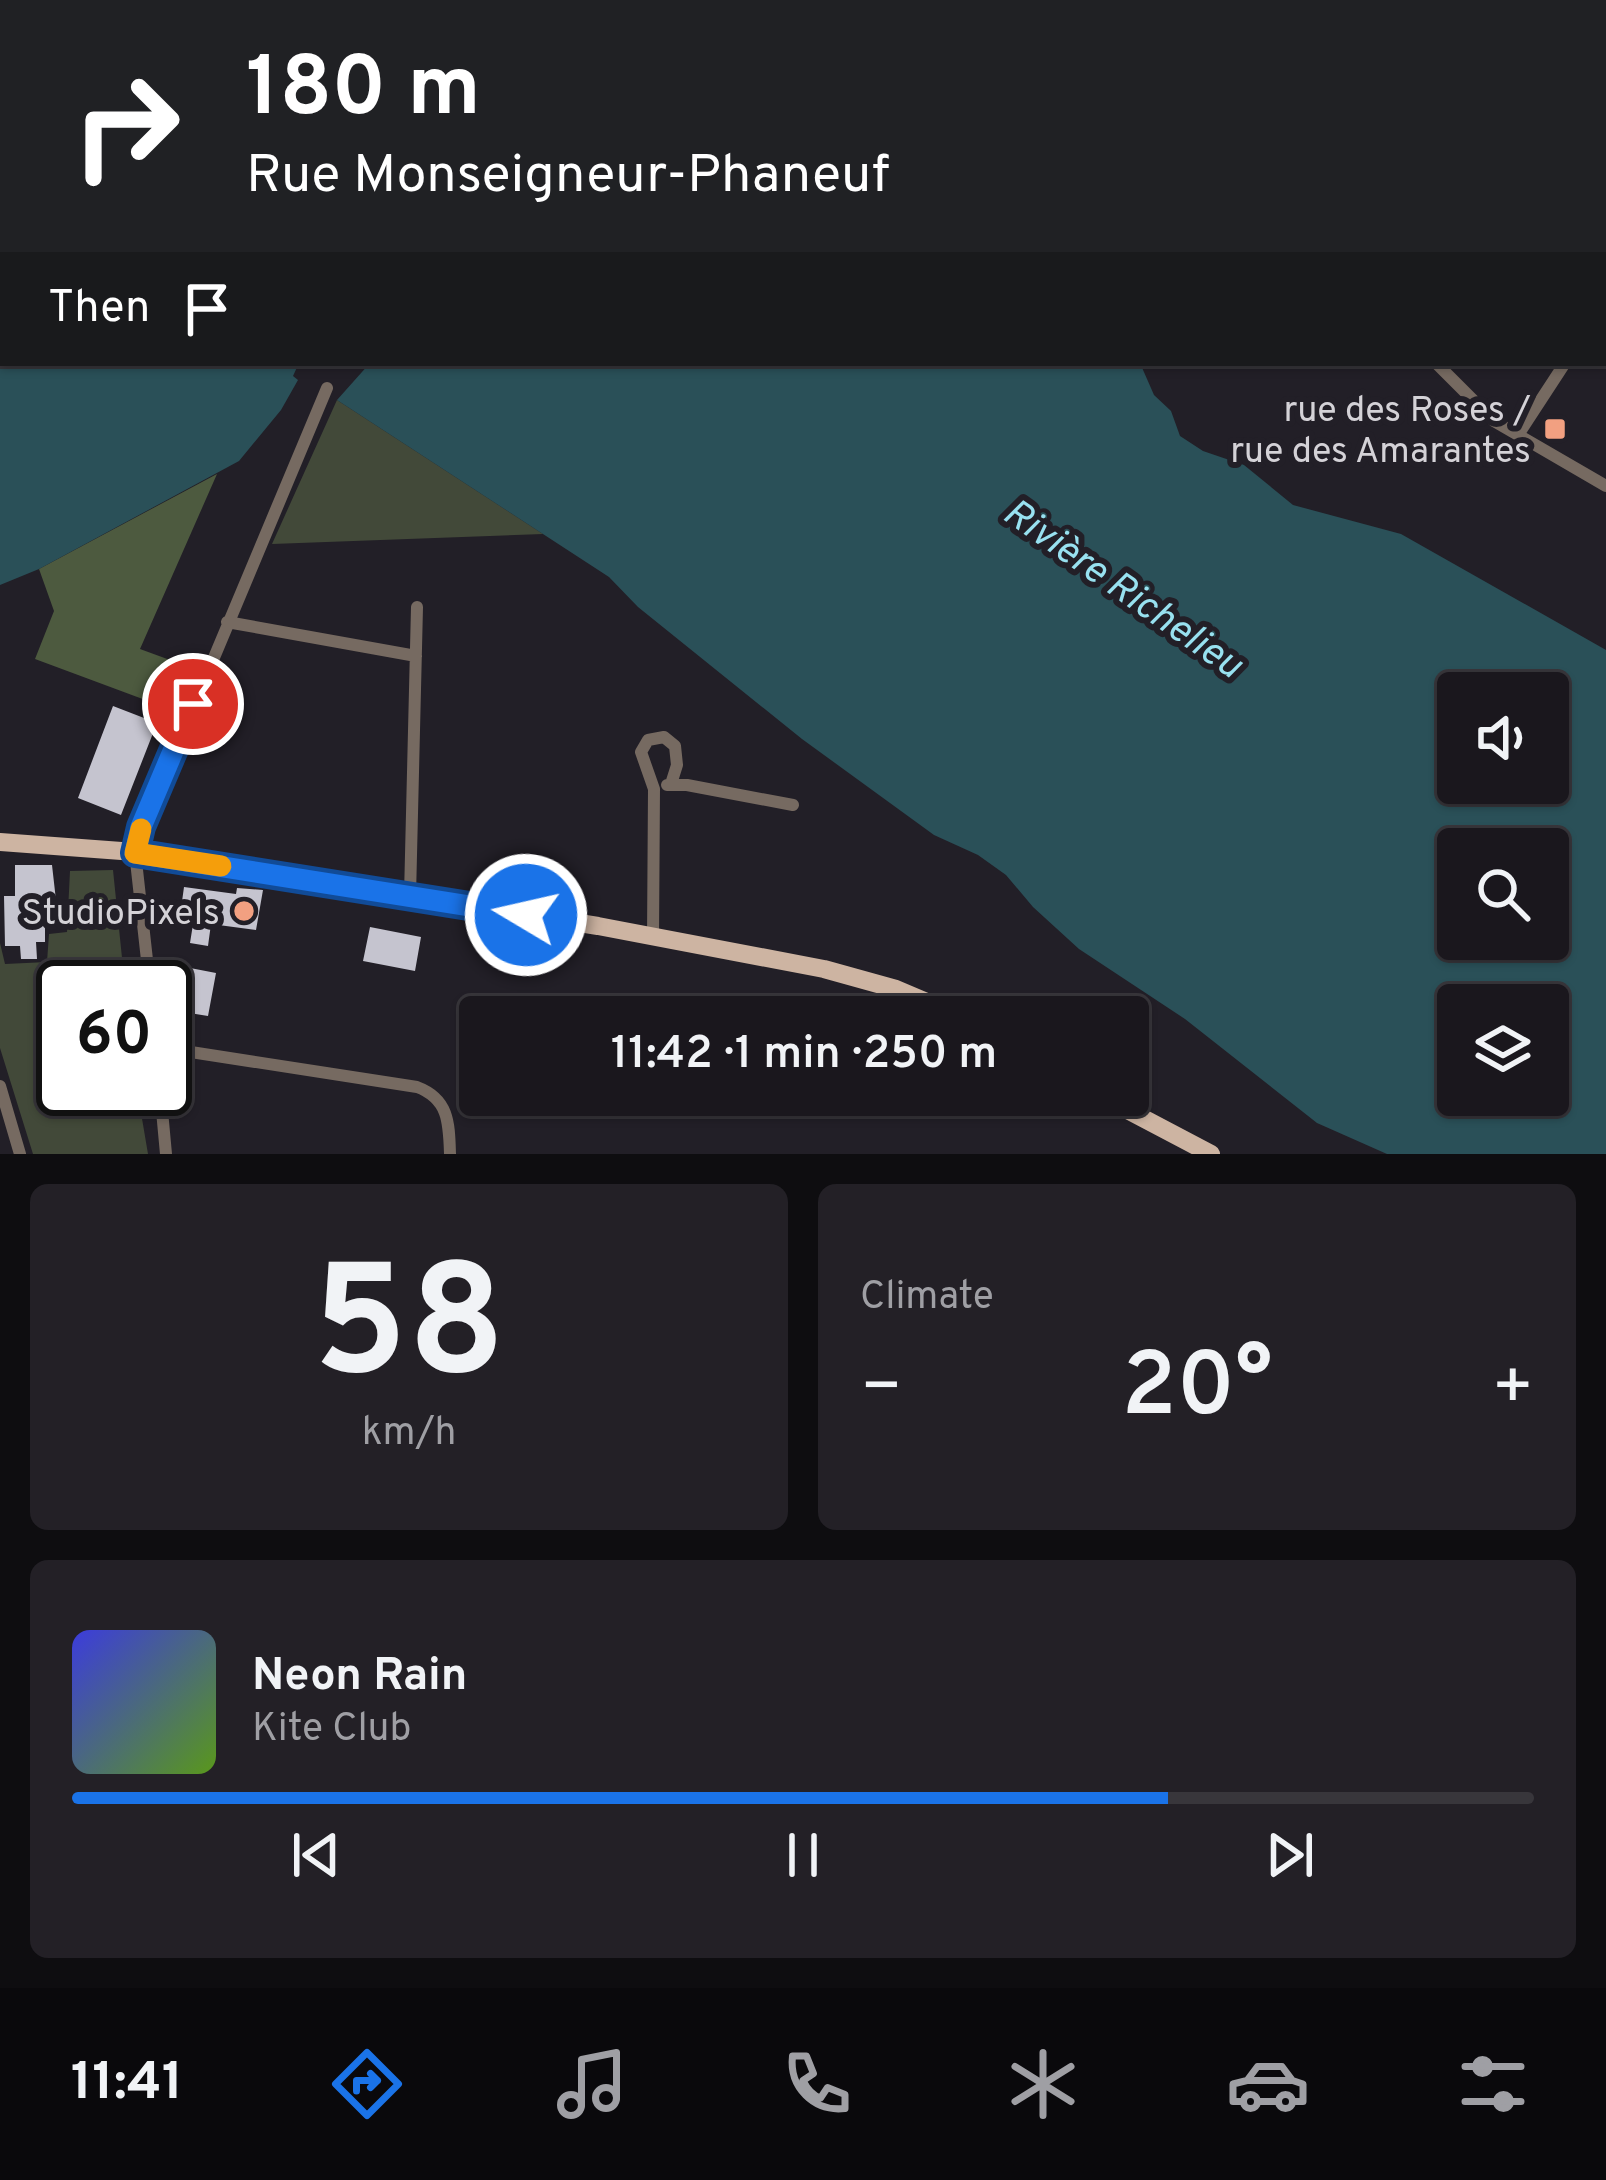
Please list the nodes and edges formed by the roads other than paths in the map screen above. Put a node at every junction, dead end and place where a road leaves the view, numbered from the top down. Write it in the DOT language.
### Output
graph roads {
  1 [pos="1439,366"];
  2 [pos="1563,366"];
  3 [pos="327,388"];
  4 [pos="1518,435"];
  5 [pos="1606,486"];
  6 [pos="417,607"];
  7 [pos="227,622"];
  8 [pos="416,656"];
  9 [pos="671,784"];
  10 [pos="654,789"];
  11 [pos="793,805"];
  12 [pos="0,842"];
  13 [pos="135,853"];
  14 [pos="410,896"];
  15 [pos="653,937"];
  16 [pos="147,960"];
  17 [pos="912,996"];
  18 [pos="192,1052"];
  19 [pos="0,1086"];
  20 [pos="162,1116"];
  21 [pos="1139,1116"];
  22 [pos="20,1154"];
  23 [pos="166,1154"];
  24 [pos="450,1154"];
  25 [pos="1211,1154"];
  1 -- 4 [label="street"];
  2 -- 4 [label="street"];
  3 -- 7 [label="street"];
  4 -- 5 [label="street"];
  6 -- 8 [label="street"];
  7 -- 8 [label="street"];
  7 -- 13 [label="street"];
  8 -- 14 [label="street"];
  9 -- 10 [label="street"];
  9 -- 10 [label="street"];
  9 -- 11 [label="street"];
  10 -- 15 [label="street"];
  12 -- 13 [label="main road"];
  13 -- 14 [label="main road"];
  13 -- 16 [label="street"];
  14 -- 15 [label="main road"];
  15 -- 17 [label="main road"];
  18 -- 24 [label="street"];
  19 -- 22 [label="street"];
  20 -- 23 [label="street"];
  21 -- 25 [label="main road"];
}
